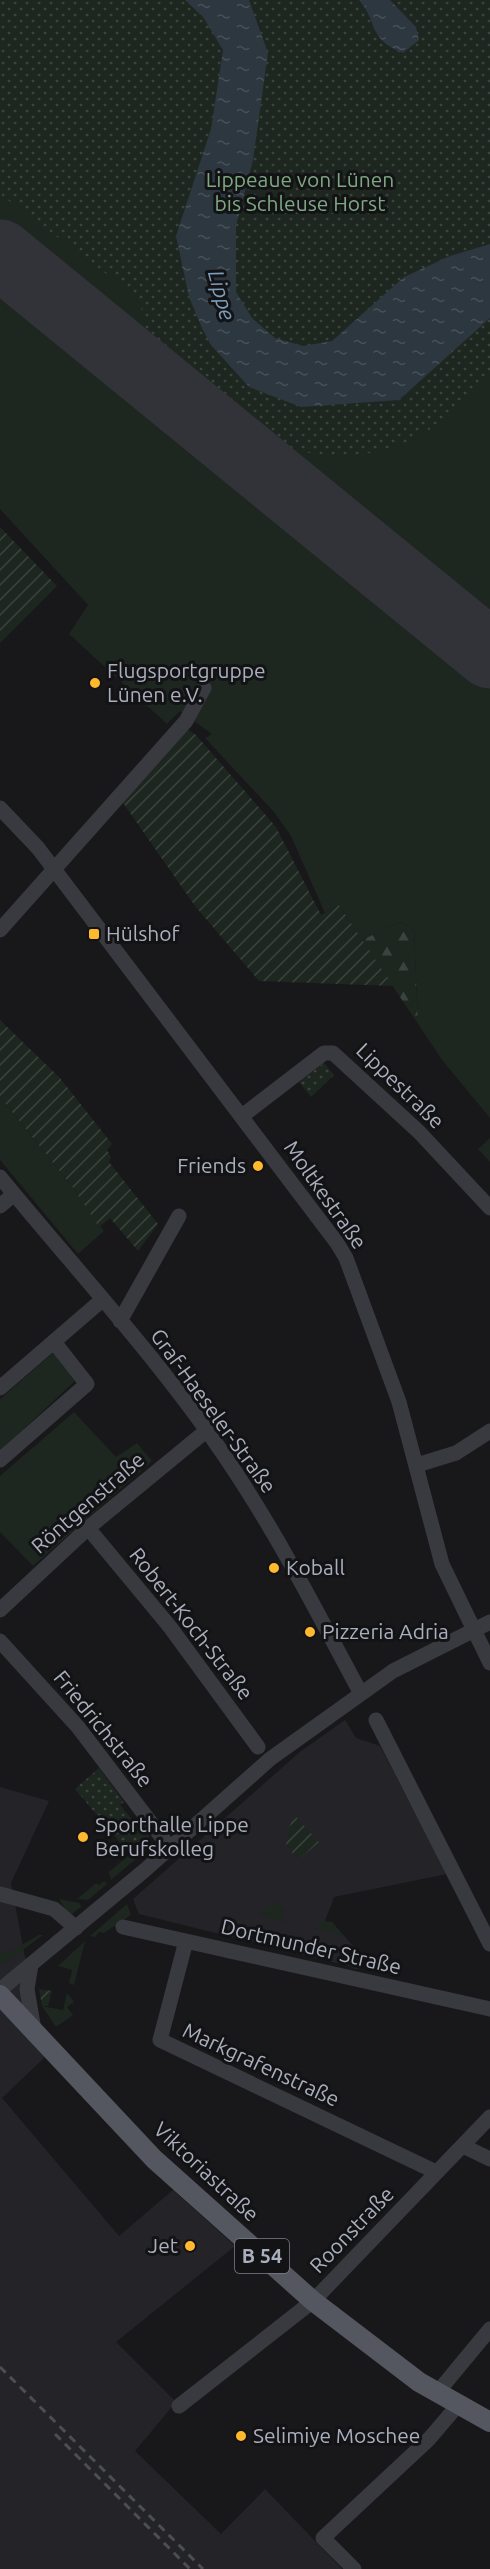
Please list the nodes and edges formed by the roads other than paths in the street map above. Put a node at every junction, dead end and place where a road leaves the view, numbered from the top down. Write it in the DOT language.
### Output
graph roads {
  1 [pos="204,688"];
  2 [pos="0,808"];
  3 [pos="53,870"];
  4 [pos="0,930"];
  5 [pos="242,1116"];
  6 [pos="0,1177"];
  7 [pos="15,1194"];
  8 [pos="0,1206"];
  9 [pos="490,1208"];
  10 [pos="179,1216"];
  11 [pos="102,1300"];
  12 [pos="120,1321"];
  13 [pos="54,1342"];
  14 [pos="0,1388"];
  15 [pos="206,1431"];
  16 [pos="490,1431"];
  17 [pos="0,1460"];
  18 [pos="417,1465"];
  19 [pos="88,1528"];
  20 [pos="0,1610"];
  21 [pos="490,1622"];
  22 [pos="474,1629"];
  23 [pos="0,1641"];
  24 [pos="490,1663"];
  25 [pos="360,1692"];
  26 [pos="376,1720"];
  27 [pos="258,1747"];
  28 [pos="170,1848"];
  29 [pos="0,1894"];
  30 [pos="71,1922"];
  31 [pos="123,1927"];
  32 [pos="186,1941"];
  33 [pos="490,1944"];
  34 [pos="31,1965"];
  35 [pos="0,1990"];
  36 [pos="0,1995"];
  37 [pos="490,2009"];
  38 [pos="34,2031"];
  39 [pos="490,2117"];
  40 [pos="463,2146"];
  41 [pos="490,2159"];
  42 [pos="436,2172"];
  43 [pos="313,2301"];
  44 [pos="490,2330"];
  45 [pos="437,2393"];
  46 [pos="459,2405"];
  47 [pos="179,2406"];
  48 [pos="490,2422"];
  49 [pos="354,2569"];
  1 -- 3 [label="street"];
  2 -- 3 [label="street, Moltkestraße"];
  3 -- 4 [label="street"];
  3 -- 5 [label="street, Moltkestraße"];
  5 -- 9 [label="street, Lippestraße"];
  5 -- 18 [label="street, Moltkestraße"];
  6 -- 7 [label="street, Graf-Haeseler-Straße"];
  7 -- 8 [label="street"];
  7 -- 11 [label="street, Graf-Haeseler-Straße"];
  10 -- 12 [label="street"];
  11 -- 12 [label="street, Graf-Haeseler-Straße"];
  11 -- 13 [label="street"];
  12 -- 15 [label="street, Graf-Haeseler-Straße"];
  13 -- 14 [label="street"];
  13 -- 17 [label="street"];
  15 -- 19 [label="street, Röntgenstraße"];
  15 -- 25 [label="street, Graf-Haeseler-Straße"];
  16 -- 18 [label="street"];
  18 -- 22 [label="street, Moltkestraße"];
  19 -- 20 [label="street, Röntgenstraße"];
  19 -- 27 [label="street, Robert-Koch-Straße"];
  21 -- 22 [label="street"];
  22 -- 24 [label="street, Moltkestraße"];
  22 -- 25 [label="street"];
  23 -- 28 [label="street, Friedrichstraße"];
  25 -- 28 [label="street"];
  26 -- 33 [label="street"];
  28 -- 30 [label="street"];
  29 -- 30 [label="street"];
  30 -- 34 [label="street"];
  31 -- 32 [label="street, Dortmunder Straße"];
  32 -- 37 [label="street, Dortmunder Straße"];
  32 -- 42 [label="street, Markgrafenstraße"];
  34 -- 35 [label="street"];
  34 -- 38 [label="street"];
  36 -- 38 [label="main road, Viktoriastraße / B 54"];
  38 -- 43 [label="main road, Viktoriastraße / B 54"];
  39 -- 40 [label="street, Roonstraße"];
  40 -- 41 [label="street"];
  40 -- 42 [label="street, Roonstraße"];
  42 -- 43 [label="street, Roonstraße"];
  43 -- 45 [label="main road, Viktoriastraße / B 54"];
  43 -- 47 [label="street, Roonstraße"];
  44 -- 45 [label="street"];
  45 -- 46 [label="main road, Viktoriastraße / B 54"];
  46 -- 48 [label="main road, Viktoriastraße / B 54"];
  46 -- 49 [label="street"];
}
